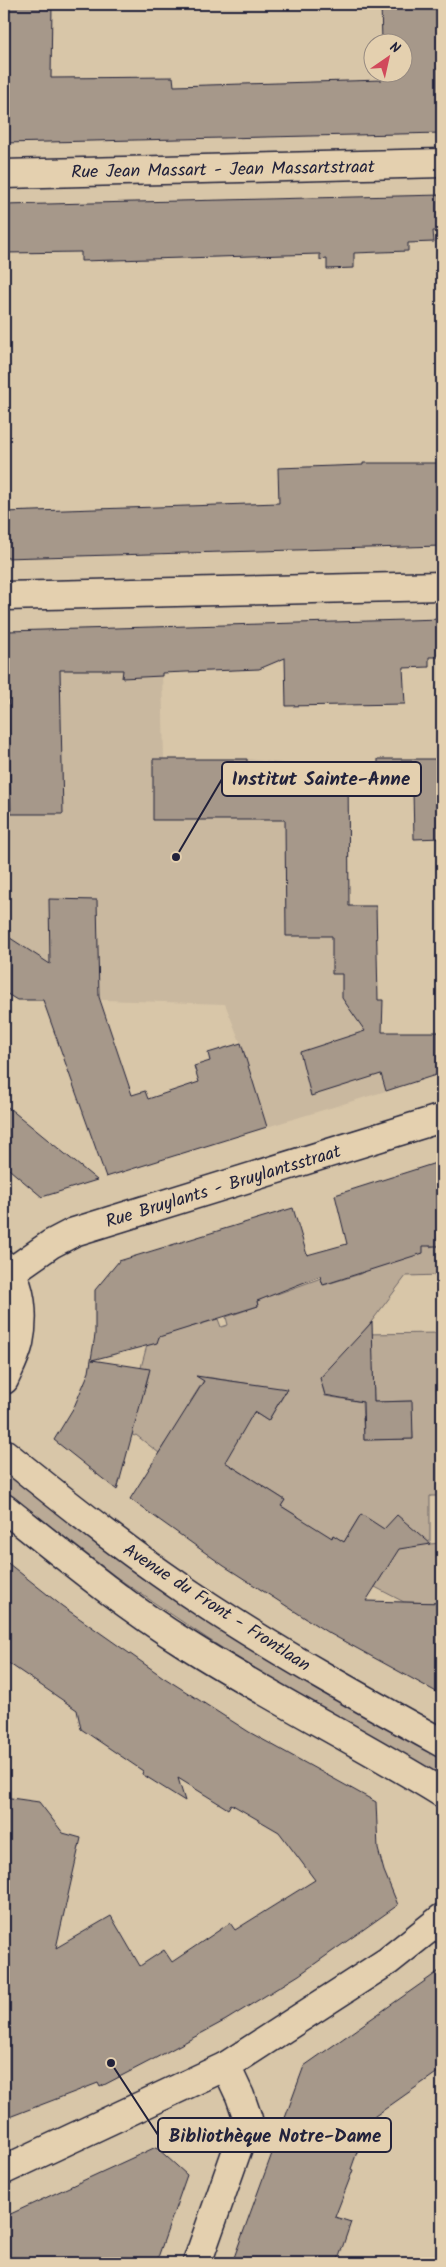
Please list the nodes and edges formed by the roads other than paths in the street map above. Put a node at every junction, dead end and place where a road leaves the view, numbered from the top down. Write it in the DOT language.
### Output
graph roads {
  1 [pos="442,163"];
  2 [pos="4,174"];
  3 [pos="442,586"];
  4 [pos="4,596"];
  5 [pos="442,1118"];
  6 [pos="8,1268"];
  7 [pos="4,1380"];
  8 [pos="4,1452"];
  9 [pos="4,1508"];
  10 [pos="442,1743"];
  11 [pos="442,1793"];
  12 [pos="442,1918"];
  13 [pos="226,2066"];
  14 [pos="4,2170"];
  15 [pos="197,2263"];
  1 -- 2 [label="street, Rue Jean Massart - Jean Massartstraat"];
  3 -- 4 [label="street"];
  5 -- 6 [label="street, Rue Bruylants - Bruylantsstraat"];
  6 -- 7 [label="street"];
  8 -- 10 [label="street, Avenue du Front - Frontlaan"];
  9 -- 11 [label="street"];
  12 -- 13 [label="street"];
  13 -- 14 [label="street"];
  13 -- 15 [label="street"];
}
